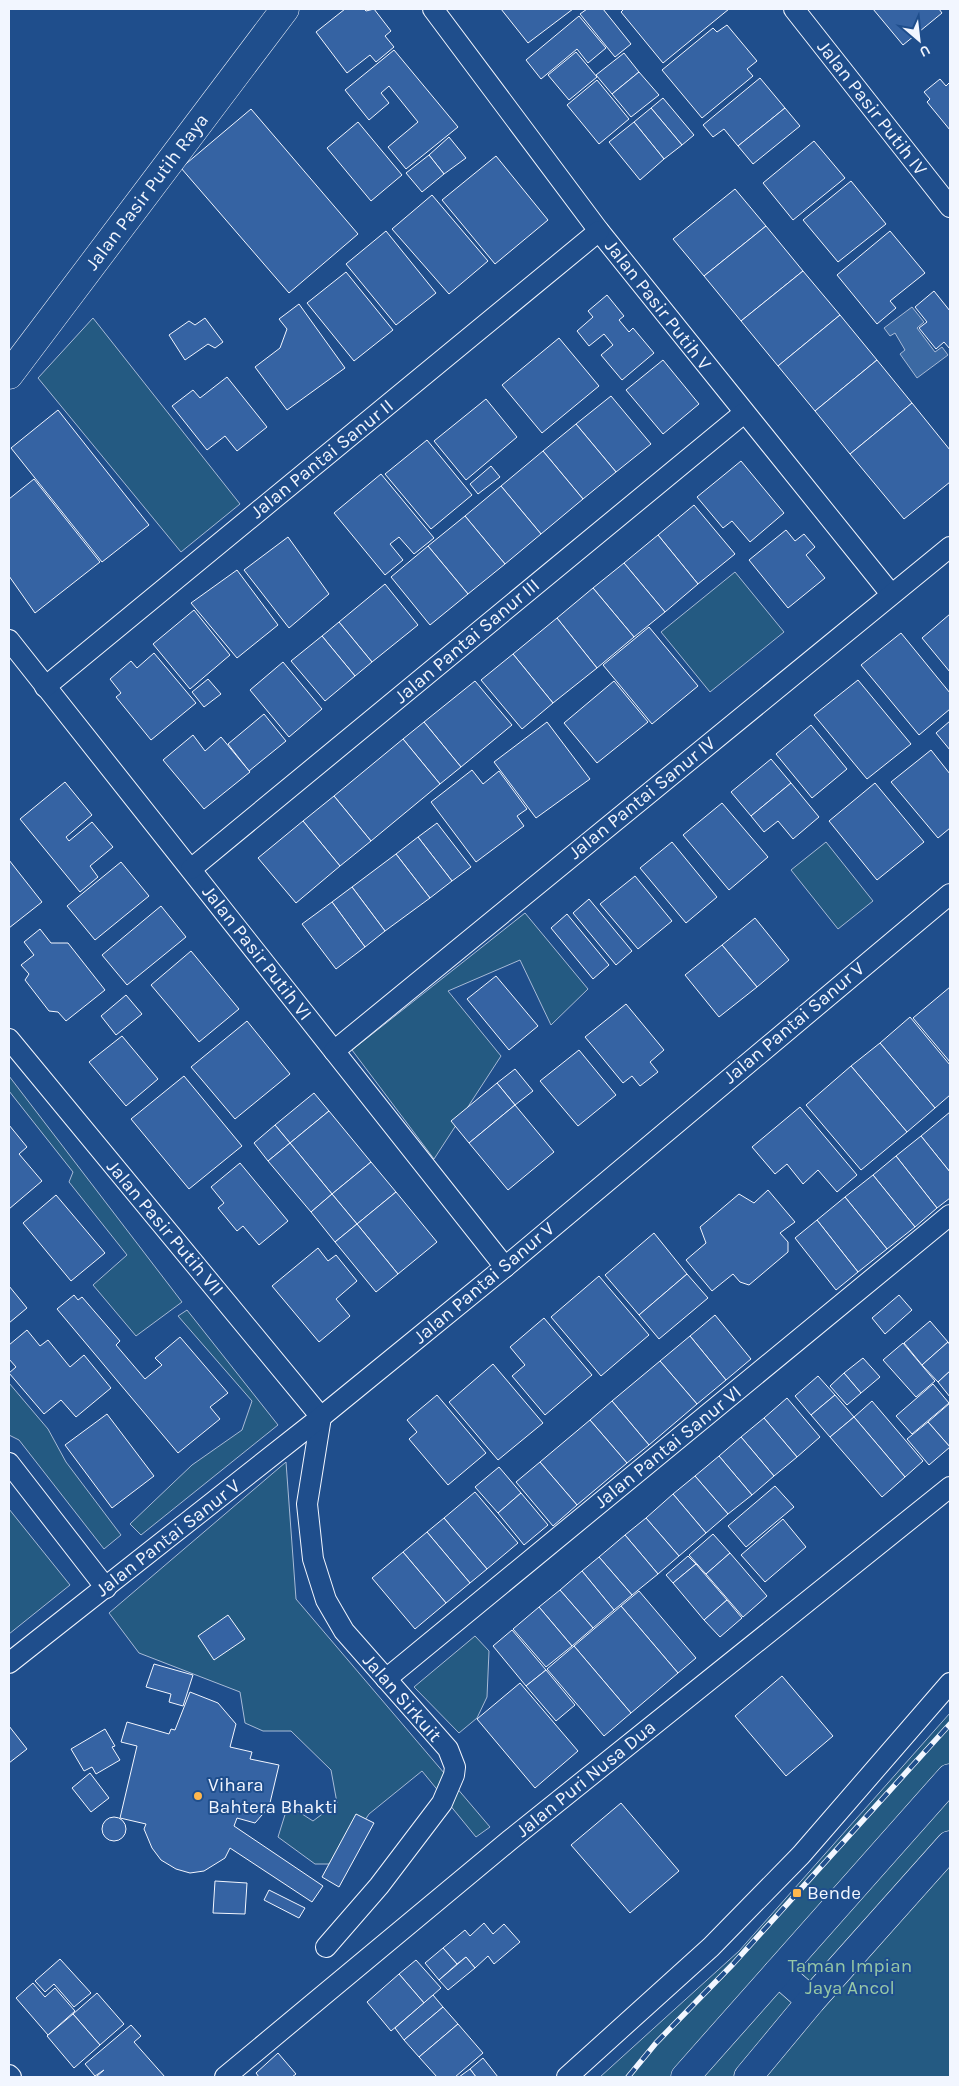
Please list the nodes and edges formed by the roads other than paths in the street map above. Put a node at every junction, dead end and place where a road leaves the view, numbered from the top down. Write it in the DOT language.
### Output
graph roads {
  1 [pos="285,9"];
  2 [pos="433,9"];
  3 [pos="794,9"];
  4 [pos="950,207"];
  5 [pos="599,231"];
  6 [pos="9,375"];
  7 [pos="744,413"];
  8 [pos="950,547"];
  9 [pos="891,594"];
  10 [pos="9,640"];
  11 [pos="45,687"];
  12 [pos="191,869"];
  13 [pos="950,894"];
  14 [pos="9,1039"];
  15 [pos="334,1051"];
  16 [pos="950,1215"];
  17 [pos="505,1267"];
  18 [pos="321,1416"];
  19 [pos="9,1463"];
  20 [pos="950,1486"];
  21 [pos="106,1588"];
  22 [pos="9,1663"];
  23 [pos="386,1679"];
  24 [pos="950,1683"];
  25 [pos="950,1778"];
  26 [pos="950,1845"];
  27 [pos="326,1947"];
  28 [pos="778,1972"];
  29 [pos="811,2001"];
  30 [pos="225,2077"];
  31 [pos="567,2077"];
  32 [pos="685,2077"];
  33 [pos="748,2077"];
  1 -- 6 [label="street, Jalan Pasir Putih Raya"];
  2 -- 5 [label="street, Jalan Pasir Putih V"];
  3 -- 4 [label="street, Jalan Pasir Putih IV"];
  5 -- 7 [label="street, Jalan Pasir Putih V"];
  5 -- 11 [label="street, Jalan Pantai Sanur II"];
  7 -- 9 [label="street, Jalan Pasir Putih V"];
  7 -- 12 [label="street, Jalan Pantai Sanur III"];
  8 -- 9 [label="street, Jalan Pantai Sanur IV"];
  9 -- 15 [label="street, Jalan Pantai Sanur IV"];
  10 -- 11 [label="street, Jalan Pasir Putih VI"];
  11 -- 12 [label="street, Jalan Pasir Putih VI"];
  12 -- 15 [label="street, Jalan Pasir Putih VI"];
  13 -- 17 [label="street, Jalan Pantai Sanur V"];
  14 -- 18 [label="street, Jalan Pasir Putih VII"];
  15 -- 17 [label="street, Jalan Pasir Putih VI"];
  16 -- 23 [label="street, Jalan Pantai Sanur VI"];
  17 -- 18 [label="street, Jalan Pantai Sanur V"];
  18 -- 21 [label="street, Jalan Pantai Sanur V"];
  18 -- 23 [label="street, Jalan Sirkuit"];
  19 -- 21 [label="street"];
  20 -- 30 [label="street, Jalan Puri Nusa Dua"];
  21 -- 22 [label="street, Jalan Pantai Sanur V"];
  23 -- 27 [label="street, Jalan Sirkuit"];
  24 -- 31 [label="street"];
  25 -- 28 [label="street"];
  26 -- 29 [label="street"];
  28 -- 29 [label="street"];
  28 -- 32 [label="street"];
  29 -- 33 [label="street"];
}
